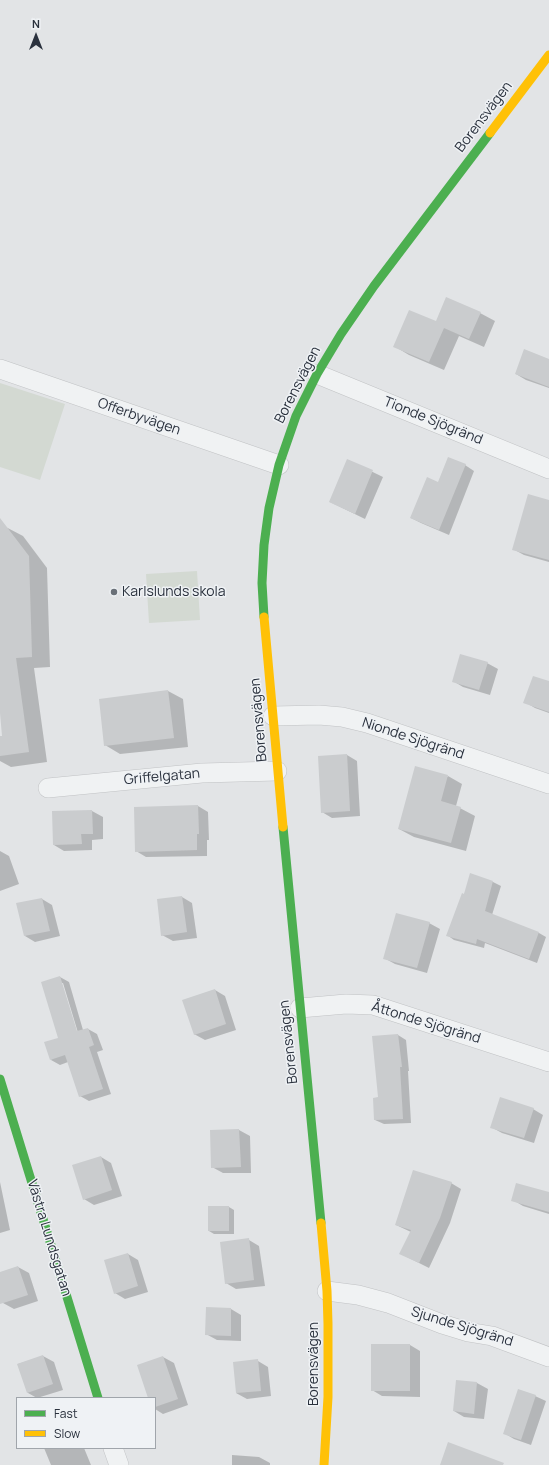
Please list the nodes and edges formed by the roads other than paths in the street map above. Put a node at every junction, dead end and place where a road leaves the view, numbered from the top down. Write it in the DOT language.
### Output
graph roads {
  1 [pos="549,55"];
  2 [pos="0,369"];
  3 [pos="317,374"];
  4 [pos="279,465"];
  5 [pos="549,469"];
  6 [pos="273,716"];
  7 [pos="277,771"];
  8 [pos="549,784"];
  9 [pos="48,788"];
  10 [pos="300,1008"];
  11 [pos="549,1062"];
  12 [pos="0,1079"];
  13 [pos="327,1291"];
  14 [pos="549,1357"];
  15 [pos="98,1397"];
  16 [pos="113,1449"];
  17 [pos="119,1465"];
  18 [pos="324,1465"];
  1 -- 3 [label="street, Borensvägen"];
  2 -- 4 [label="street, Offerbyvägen"];
  3 -- 4 [label="street, Borensvägen"];
  3 -- 5 [label="street, Tionde Sjögränd"];
  4 -- 6 [label="street, Borensvägen"];
  6 -- 7 [label="street, Borensvägen"];
  6 -- 8 [label="street, Nionde Sjögränd"];
  7 -- 9 [label="street, Griffelgatan"];
  7 -- 10 [label="street, Borensvägen"];
  10 -- 11 [label="street, Åttonde Sjögränd"];
  10 -- 13 [label="street, Borensvägen"];
  12 -- 15 [label="street, Västra Lundsgatan"];
  13 -- 14 [label="street, Sjunde Sjögränd"];
  13 -- 18 [label="street, Borensvägen"];
  16 -- 17 [label="street"];
}
